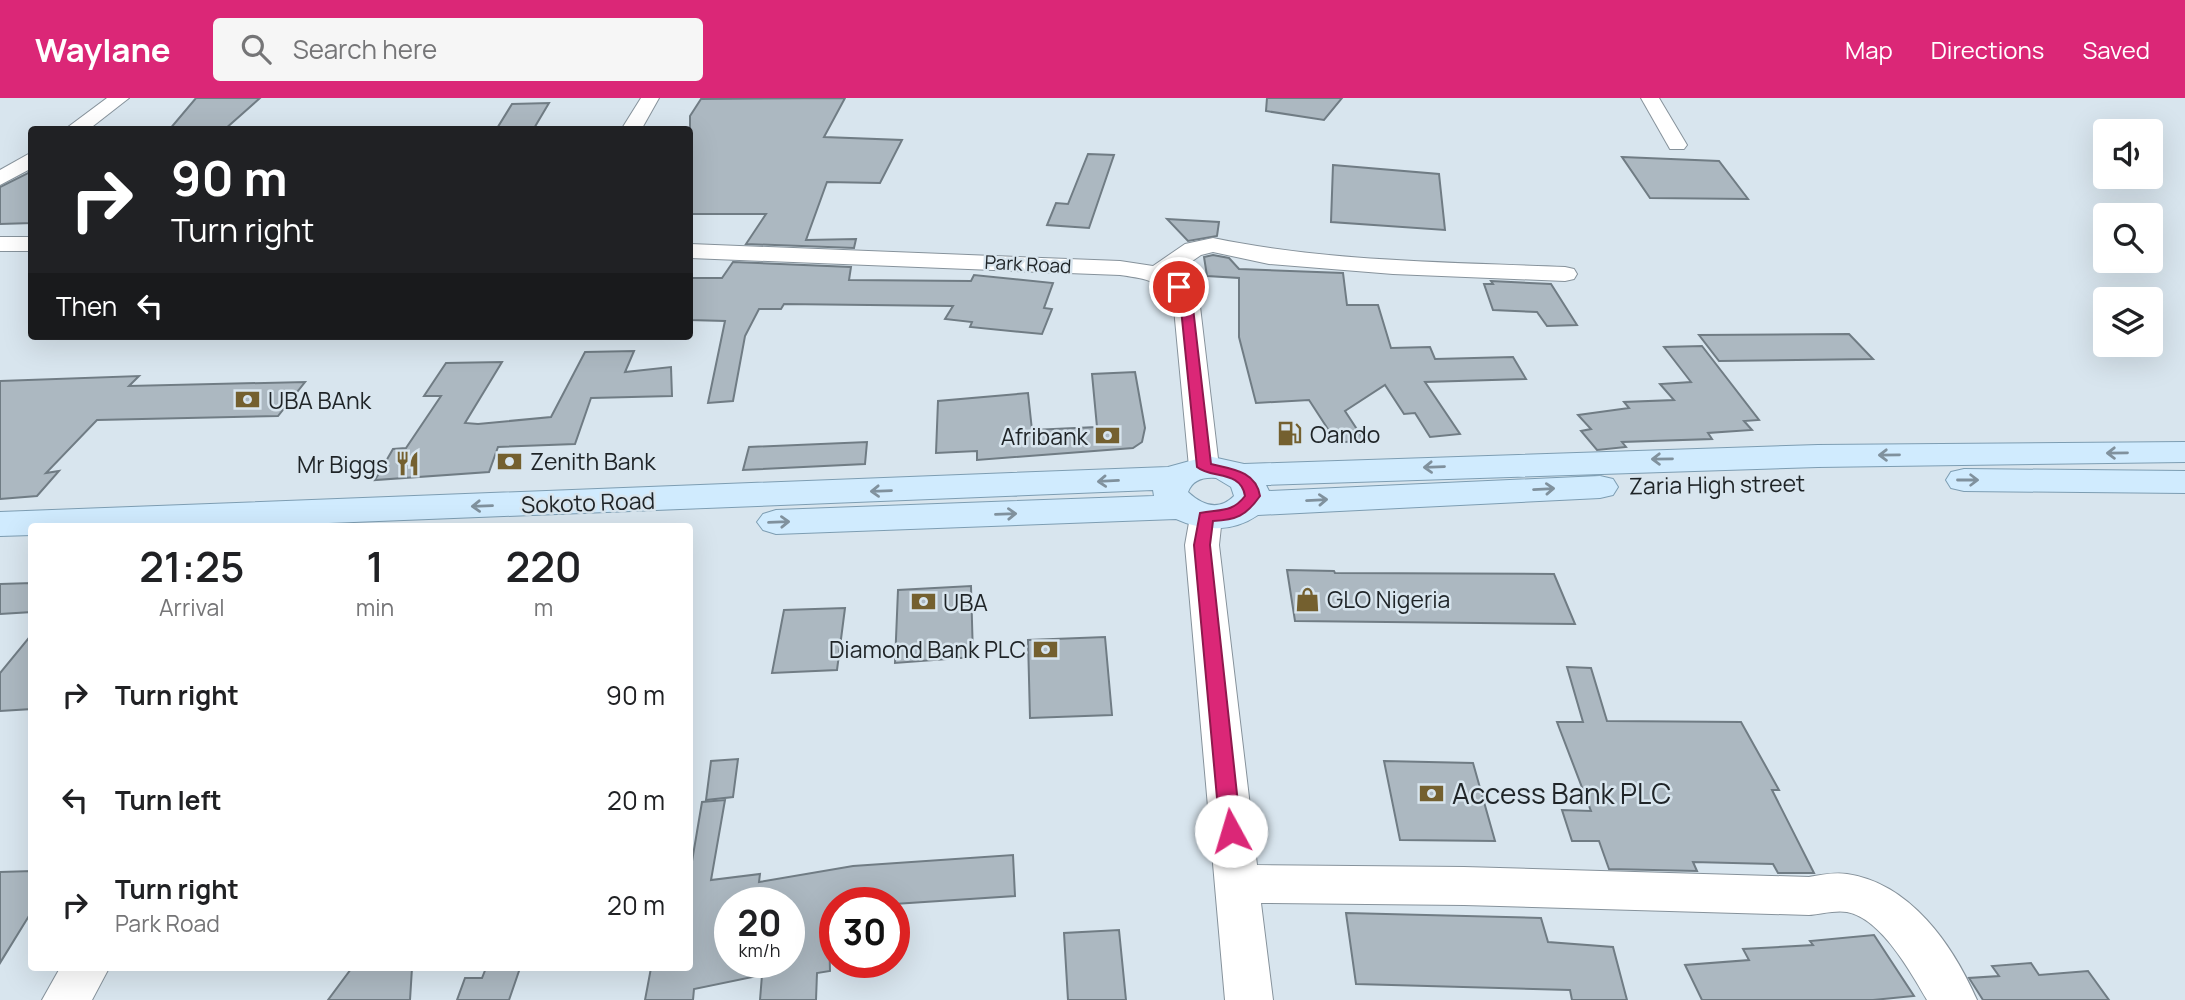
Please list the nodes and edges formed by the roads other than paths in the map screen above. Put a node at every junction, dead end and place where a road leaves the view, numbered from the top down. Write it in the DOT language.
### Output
graph roads {
  1 [pos="120,98"];
  2 [pos="650,98"];
  3 [pos="1650,98"];
  4 [pos="80,126"];
  5 [pos="633,126"];
  6 [pos="1677,145"];
  7 [pos="28,161"];
  8 [pos="0,179"];
  9 [pos="0,244"];
  10 [pos="28,244"];
  11 [pos="693,251"];
  12 [pos="1565,274"];
  13 [pos="1157,275"];
  14 [pos="2185,452"];
  15 [pos="2185,482"];
  16 [pos="1209,491"];
  17 [pos="28,523"];
  18 [pos="37,523"];
  19 [pos="693,523"];
  20 [pos="0,524"];
  21 [pos="28,548"];
  22 [pos="0,549"];
  23 [pos="1236,884"];
  24 [pos="84,971"];
  25 [pos="66,1000"];
  26 [pos="1249,1000"];
  27 [pos="1953,1000"];
  1 -- 4 [label="street"];
  2 -- 5 [label="street"];
  3 -- 6 [label="street"];
  7 -- 8 [label="street"];
  9 -- 10 [label="street"];
  11 -- 13 [label="street, Park Road"];
  12 -- 13 [label="street"];
  13 -- 16 [label="street, Park Road"];
  14 -- 16 [label="main road, one-way"];
  16 -- 15 [label="main road, Zaria High street, one-way"];
  16 -- 18 [label="main road, Sokoto Road, one-way"];
  19 -- 16 [label="main road, Sokoto Road, one-way"];
  16 -- 23 [label="street, Park Road"];
  17 -- 20 [label="main road, Sokoto Road, one-way"];
  21 -- 22 [label="main road"];
  23 -- 26 [label="street, Park Road"];
  23 -- 27 [label="street"];
  24 -- 25 [label="street"];
}
